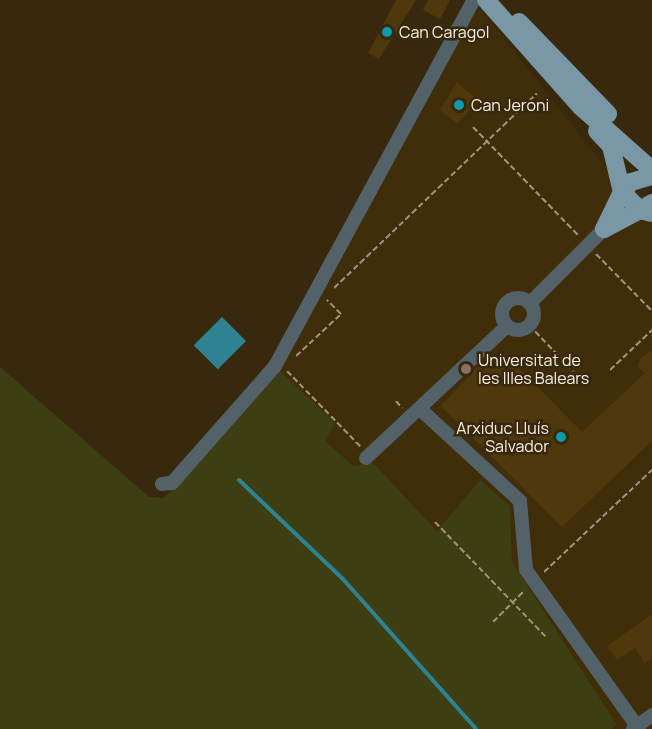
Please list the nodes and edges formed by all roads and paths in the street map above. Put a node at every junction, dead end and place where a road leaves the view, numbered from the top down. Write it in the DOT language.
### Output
graph roads {
  1 [pos="474,0"];
  2 [pos="486,0"];
  3 [pos="495,0"];
  4 [pos="537,93"];
  5 [pos="580,106"];
  6 [pos="473,127"];
  7 [pos="632,139"];
  8 [pos="487,142"];
  9 [pos="652,153"];
  10 [pos="652,163"];
  11 [pos="652,170"];
  12 [pos="652,176"];
  13 [pos="622,192"];
  14 [pos="648,209"];
  15 [pos="604,229"];
  16 [pos="588,246"];
  17 [pos="530,303"];
  18 [pos="652,311"];
  19 [pos="507,326"];
  20 [pos="529,326"];
  21 [pos="652,330"];
  22 [pos="610,370"];
  23 [pos="573,371"];
  24 [pos="420,409"];
  25 [pos="367,457"];
  26 [pos="652,470"];
  27 [pos="162,484"];
  28 [pos="435,522"];
  29 [pos="533,581"];
  30 [pos="513,603"];
  31 [pos="493,622"];
  32 [pos="546,637"];
  33 [pos="652,715"];
  34 [pos="636,728"];
  1 -- 27 [label="street"];
  2 -- 5 [label="main road"];
  3 -- 7 [label="main road"];
  4 -- 8 [label="path"];
  5 -- 11 [label="main road"];
  5 -- 13 [label="main road"];
  6 -- 8 [label="path"];
  7 -- 9 [label="main road"];
  7 -- 10 [label="main road"];
  8 -- 16 [label="path"];
  8 -- 25 [label="path"];
  12 -- 13 [label="main road"];
  13 -- 14 [label="main road"];
  13 -- 15 [label="main road"];
  14 -- 15 [label="main road"];
  15 -- 16 [label="street"];
  16 -- 17 [label="street"];
  16 -- 18 [label="path"];
  17 -- 19 [label="street"];
  17 -- 20 [label="street"];
  19 -- 20 [label="street"];
  19 -- 24 [label="street"];
  20 -- 23 [label="path"];
  21 -- 22 [label="path"];
  24 -- 25 [label="street"];
  24 -- 29 [label="street"];
  26 -- 29 [label="path"];
  28 -- 30 [label="path"];
  29 -- 30 [label="path"];
  29 -- 34 [label="street"];
  30 -- 31 [label="path"];
  30 -- 32 [label="path"];
  33 -- 34 [label="street"];
}
